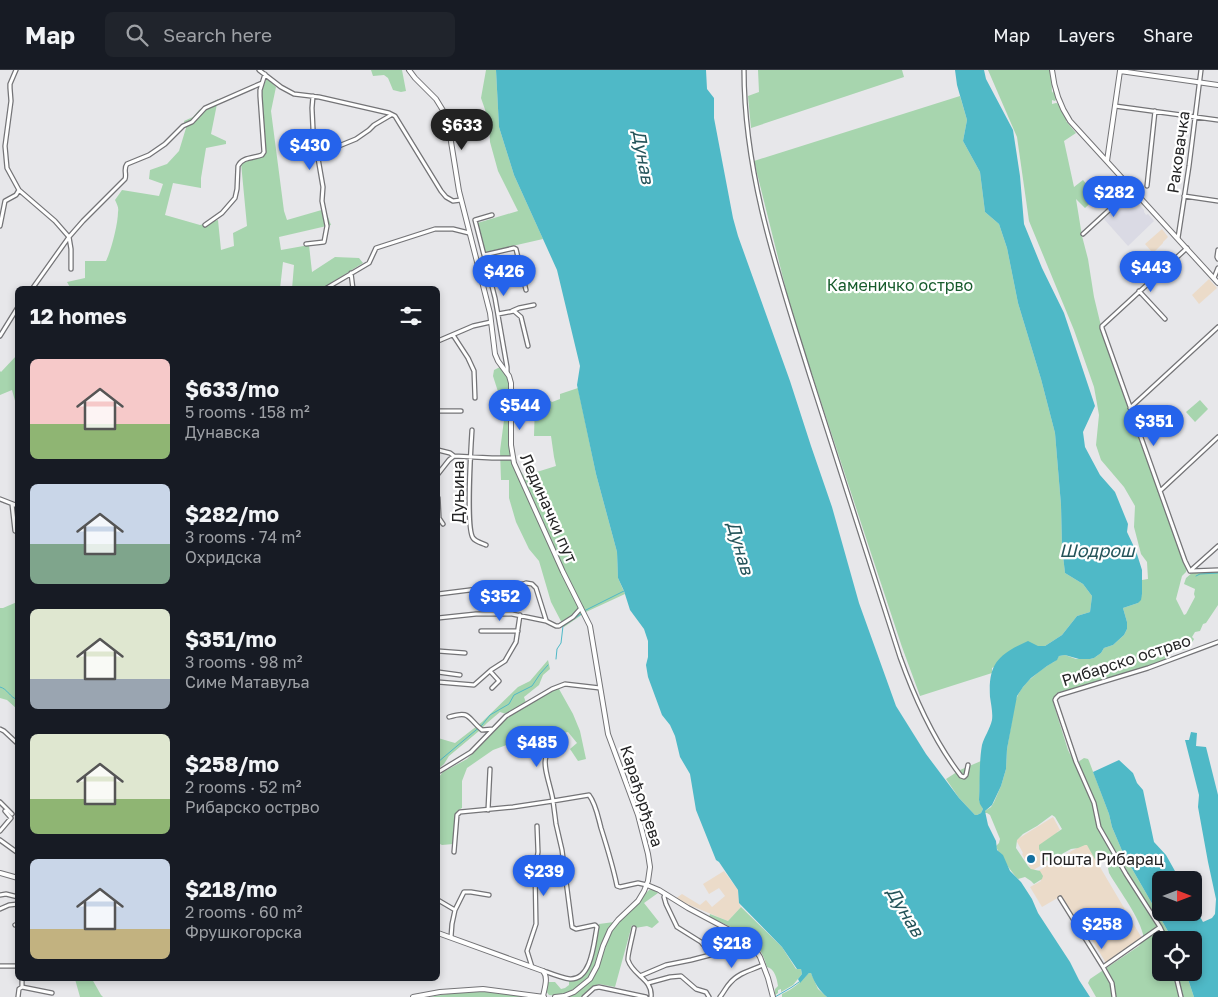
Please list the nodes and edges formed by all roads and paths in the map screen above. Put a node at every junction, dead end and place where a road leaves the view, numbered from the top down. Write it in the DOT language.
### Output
graph roads {
  1 [pos="16,70"];
  2 [pos="259,70"];
  3 [pos="409,70"];
  4 [pos="744,70"];
  5 [pos="1052,70"];
  6 [pos="1162,70"];
  7 [pos="1201,70"];
  8 [pos="1120,71"];
  9 [pos="265,74"];
  10 [pos="1161,77"];
  11 [pos="1199,82"];
  12 [pos="262,83"];
  13 [pos="1218,85"];
  14 [pos="313,96"];
  15 [pos="1115,106"];
  16 [pos="1155,111"];
  17 [pos="391,114"];
  18 [pos="1195,117"];
  19 [pos="1218,120"];
  20 [pos="1108,151"];
  21 [pos="317,152"];
  22 [pos="1102,156"];
  23 [pos="1107,161"];
  24 [pos="1147,186"];
  25 [pos="1132,189"];
  26 [pos="19,190"];
  27 [pos="1184,196"];
  28 [pos="461,200"];
  29 [pos="1218,201"];
  30 [pos="492,215"];
  31 [pos="0,224"];
  32 [pos="205,225"];
  33 [pos="469,233"];
  34 [pos="1083,234"];
  35 [pos="69,237"];
  36 [pos="1178,238"];
  37 [pos="306,244"];
  38 [pos="1187,248"];
  39 [pos="1218,250"];
  40 [pos="484,255"];
  41 [pos="1218,259"];
  42 [pos="1218,268"];
  43 [pos="71,269"];
  44 [pos="351,273"];
  45 [pos="1214,278"];
  46 [pos="1218,283"];
  47 [pos="34,286"];
  48 [pos="330,286"];
  49 [pos="353,286"];
  50 [pos="526,290"];
  51 [pos="1139,291"];
  52 [pos="534,305"];
  53 [pos="15,312"];
  54 [pos="512,312"];
  55 [pos="498,314"];
  56 [pos="1166,320"];
  57 [pos="491,322"];
  58 [pos="1218,327"];
  59 [pos="453,334"];
  60 [pos="0,336"];
  61 [pos="440,340"];
  62 [pos="528,346"];
  63 [pos="506,373"];
  64 [pos="475,398"];
  65 [pos="1130,408"];
  66 [pos="440,410"];
  67 [pos="461,411"];
  68 [pos="472,430"];
  69 [pos="1218,437"];
  70 [pos="440,450"];
  71 [pos="454,456"];
  72 [pos="471,457"];
  73 [pos="512,458"];
  74 [pos="440,471"];
  75 [pos="1160,491"];
  76 [pos="0,498"];
  77 [pos="12,504"];
  78 [pos="15,505"];
  79 [pos="440,521"];
  80 [pos="443,524"];
  81 [pos="15,531"];
  82 [pos="486,545"];
  83 [pos="1218,546"];
  84 [pos="1218,570"];
  85 [pos="1190,571"];
  86 [pos="497,588"];
  87 [pos="478,589"];
  88 [pos="440,594"];
  89 [pos="582,609"];
  90 [pos="520,615"];
  91 [pos="440,618"];
  92 [pos="546,621"];
  93 [pos="481,631"];
  94 [pos="518,631"];
  95 [pos="1218,642"];
  96 [pos="440,651"];
  97 [pos="465,653"];
  98 [pos="490,671"];
  99 [pos="440,672"];
  100 [pos="460,675"];
  101 [pos="440,682"];
  102 [pos="492,688"];
  103 [pos="600,688"];
  104 [pos="448,716"];
  105 [pos="0,729"];
  106 [pos="494,729"];
  107 [pos="15,741"];
  108 [pos="557,745"];
  109 [pos="968,765"];
  110 [pos="490,769"];
  111 [pos="440,771"];
  112 [pos="553,800"];
  113 [pos="0,802"];
  114 [pos="488,810"];
  115 [pos="5,811"];
  116 [pos="12,814"];
  117 [pos="537,826"];
  118 [pos="0,832"];
  119 [pos="0,840"];
  120 [pos="15,851"];
  121 [pos="454,852"];
  122 [pos="0,873"];
  123 [pos="15,877"];
  124 [pos="647,885"];
  125 [pos="665,894"];
  126 [pos="0,895"];
  127 [pos="489,895"];
  128 [pos="15,896"];
  129 [pos="1060,898"];
  130 [pos="440,901"];
  131 [pos="15,904"];
  132 [pos="0,909"];
  133 [pos="455,910"];
  134 [pos="1160,927"];
  135 [pos="634,928"];
  136 [pos="1162,931"];
  137 [pos="440,933"];
  138 [pos="451,937"];
  139 [pos="750,941"];
  140 [pos="710,955"];
  141 [pos="763,965"];
  142 [pos="0,966"];
  143 [pos="15,966"];
  144 [pos="532,967"];
  145 [pos="1103,967"];
  146 [pos="543,971"];
  147 [pos="551,974"];
  148 [pos="640,976"];
  149 [pos="547,977"];
  150 [pos="22,981"];
  151 [pos="1177,981"];
  152 [pos="648,983"];
  153 [pos="22,987"];
  154 [pos="617,990"];
  155 [pos="52,994"];
  156 [pos="616,996"];
  157 [pos="773,996"];
  158 [pos="18,997"];
  159 [pos="413,997"];
  160 [pos="543,997"];
  161 [pos="555,997"];
  162 [pos="584,997"];
  163 [pos="646,997"];
  164 [pos="651,997"];
  165 [pos="709,997"];
  166 [pos="720,997"];
  167 [pos="1114,997"];
  168 [pos="1181,997"];
  1 -- 26 [label="street"];
  2 -- 9 [label="street"];
  3 -- 28 [label="main road, Лединачки пут"];
  4 -- 109 [label="street"];
  5 -- 22 [label="main road"];
  6 -- 10 [label="street"];
  7 -- 11 [label="street, Раковачка"];
  8 -- 10 [label="main road"];
  8 -- 15 [label="main road"];
  9 -- 12 [label="street"];
  9 -- 14 [label="street"];
  10 -- 11 [label="main road"];
  11 -- 13 [label="main road"];
  11 -- 18 [label="street, Раковачка"];
  12 -- 32 [label="street"];
  12 -- 35 [label="street"];
  14 -- 17 [label="street"];
  14 -- 21 [label="street"];
  15 -- 16 [label="street"];
  15 -- 20 [label="main road"];
  16 -- 18 [label="street"];
  16 -- 24 [label="street"];
  17 -- 21 [label="street"];
  17 -- 28 [label="street"];
  18 -- 19 [label="street"];
  18 -- 27 [label="street, Раковачка"];
  20 -- 22 [label="main road"];
  20 -- 23 [label="main road"];
  21 -- 37 [label="street"];
  22 -- 23 [label="main road"];
  23 -- 25 [label="main road"];
  25 -- 34 [label="street"];
  25 -- 36 [label="main road"];
  26 -- 31 [label="street"];
  26 -- 35 [label="street"];
  27 -- 29 [label="street"];
  27 -- 36 [label="street, Раковачка"];
  28 -- 33 [label="main road, Лединачки пут"];
  30 -- 40 [label="street"];
  33 -- 44 [label="street"];
  33 -- 57 [label="main road, Лединачки пут"];
  35 -- 43 [label="street"];
  35 -- 47 [label="street"];
  36 -- 38 [label="main road"];
  38 -- 45 [label="main road"];
  38 -- 51 [label="street"];
  39 -- 41 [label="street"];
  40 -- 50 [label="street"];
  40 -- 55 [label="street"];
  42 -- 45 [label="street"];
  44 -- 48 [label="street"];
  44 -- 49 [label="street"];
  45 -- 46 [label="main road"];
  51 -- 56 [label="street"];
  51 -- 65 [label="street"];
  52 -- 54 [label="street"];
  53 -- 60 [label="street"];
  54 -- 55 [label="street"];
  54 -- 62 [label="street"];
  55 -- 63 [label="street"];
  57 -- 59 [label="street"];
  57 -- 63 [label="main road, Лединачки пут"];
  58 -- 65 [label="street"];
  59 -- 61 [label="street"];
  59 -- 64 [label="street"];
  63 -- 73 [label="main road, Лединачки пут"];
  65 -- 75 [label="street"];
  66 -- 67 [label="street"];
  68 -- 72 [label="street, Дуњина"];
  69 -- 75 [label="street"];
  70 -- 71 [label="street"];
  71 -- 72 [label="street"];
  71 -- 74 [label="street"];
  72 -- 73 [label="street"];
  72 -- 82 [label="street, Дуњина"];
  73 -- 89 [label="main road, Лединачки пут"];
  75 -- 85 [label="street"];
  76 -- 77 [label="street"];
  77 -- 78 [label="street"];
  77 -- 81 [label="street"];
  79 -- 80 [label="street"];
  83 -- 85 [label="street"];
  84 -- 85 [label="street"];
  86 -- 92 [label="street"];
  87 -- 88 [label="street"];
  89 -- 92 [label="street"];
  89 -- 103 [label="main road, Лединачки пут"];
  90 -- 91 [label="street"];
  90 -- 92 [label="street"];
  90 -- 94 [label="street"];
  93 -- 94 [label="street"];
  94 -- 98 [label="street"];
  95 -- 134 [label="street, Рибарско острво"];
  96 -- 97 [label="street"];
  98 -- 101 [label="street"];
  98 -- 102 [label="street"];
  99 -- 100 [label="street"];
  103 -- 106 [label="street"];
  103 -- 124 [label="main road, Карађорђева"];
  104 -- 106 [label="street"];
  105 -- 107 [label="street"];
  106 -- 111 [label="street"];
  108 -- 112 [label="street"];
  110 -- 114 [label="street"];
  112 -- 114 [label="street"];
  112 -- 124 [label="street"];
  112 -- 147 [label="street"];
  113 -- 116 [label="street"];
  114 -- 121 [label="street"];
  115 -- 118 [label="street"];
  117 -- 144 [label="street"];
  119 -- 120 [label="street"];
  122 -- 123 [label="main road"];
  124 -- 125 [label="main road"];
  124 -- 161 [label="main road"];
  125 -- 139 [label="main road"];
  125 -- 140 [label="street"];
  126 -- 128 [label="street"];
  127 -- 133 [label="street"];
  129 -- 145 [label="street"];
  130 -- 133 [label="street"];
  131 -- 132 [label="street"];
  133 -- 138 [label="street"];
  134 -- 136 [label="street, Рибарско острво"];
  134 -- 145 [label="street"];
  135 -- 148 [label="street"];
  137 -- 138 [label="main road"];
  138 -- 144 [label="main road"];
  139 -- 140 [label="street"];
  139 -- 141 [label="main road"];
  140 -- 148 [label="street"];
  141 -- 157 [label="main road"];
  141 -- 166 [label="street"];
  142 -- 143 [label="street"];
  144 -- 146 [label="main road"];
  145 -- 167 [label="street"];
  146 -- 147 [label="street"];
  146 -- 149 [label="main road"];
  147 -- 149 [label="street"];
  148 -- 152 [label="street"];
  149 -- 160 [label="main road"];
  150 -- 153 [label="street"];
  151 -- 168 [label="street"];
  152 -- 164 [label="street"];
  152 -- 165 [label="street"];
  153 -- 155 [label="street"];
  153 -- 158 [label="street"];
  154 -- 156 [label="street"];
  154 -- 162 [label="street"];
  154 -- 163 [label="street"];
  159 -- 160 [label="main road"];
}
